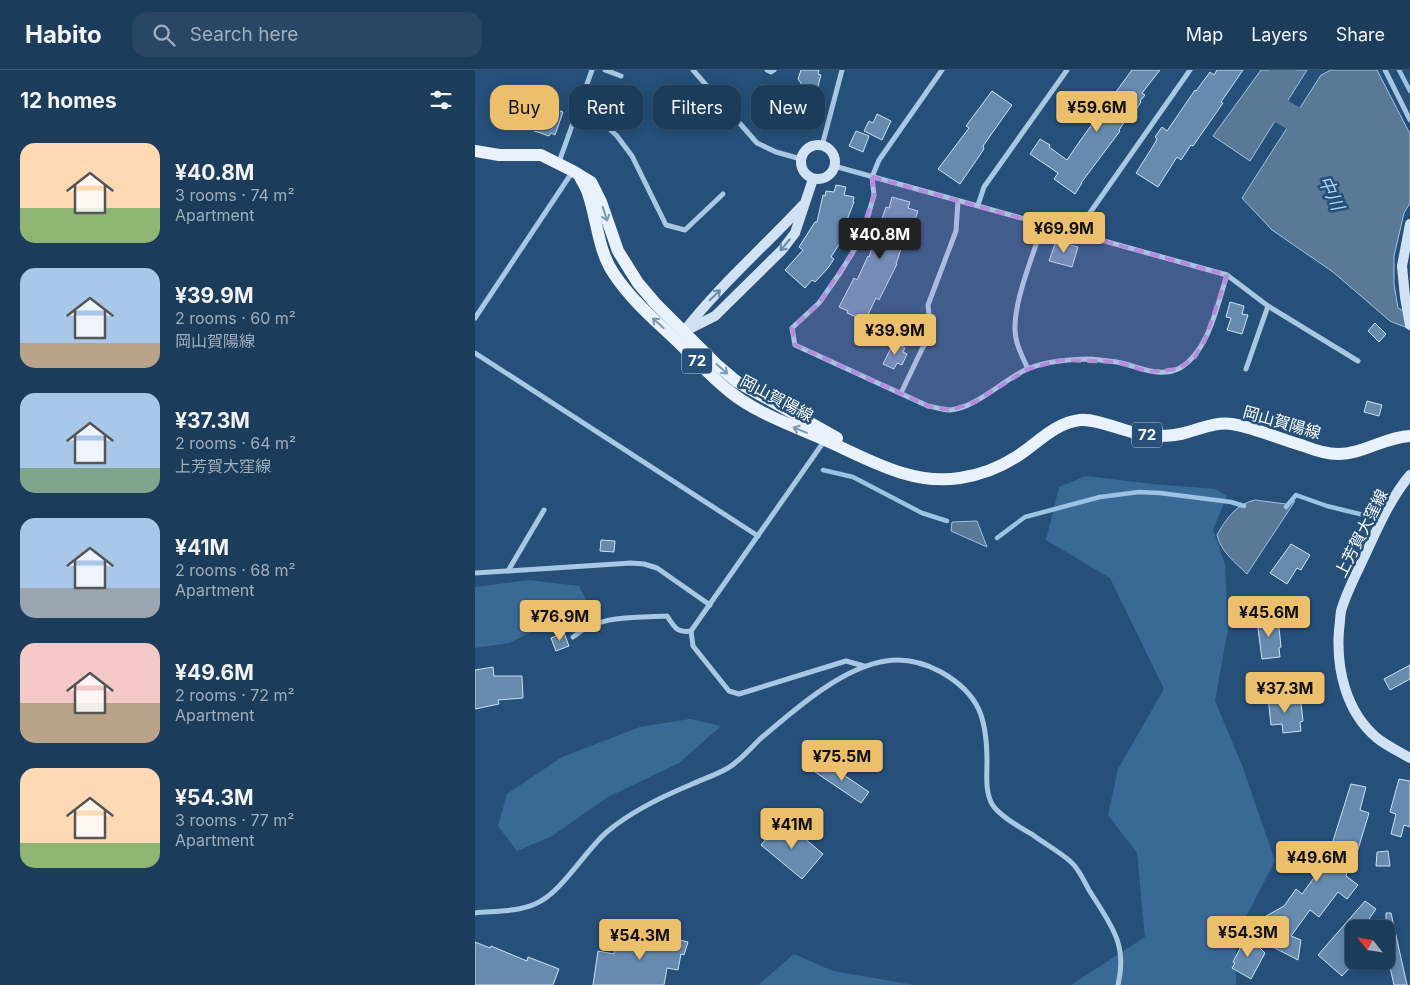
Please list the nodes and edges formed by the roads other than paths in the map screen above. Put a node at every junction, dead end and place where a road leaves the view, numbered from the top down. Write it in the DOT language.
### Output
graph roads {
  1 [pos="592,70"];
  2 [pos="605,70"];
  3 [pos="693,70"];
  4 [pos="767,70"];
  5 [pos="774,70"];
  6 [pos="842,70"];
  7 [pos="942,70"];
  8 [pos="1067,70"];
  9 [pos="1190,70"];
  10 [pos="1385,70"];
  11 [pos="621,76"];
  12 [pos="587,85"];
  13 [pos="1410,120"];
  14 [pos="570,130"];
  15 [pos="611,130"];
  16 [pos="822,146"];
  17 [pos="475,151"];
  18 [pos="801,159"];
  19 [pos="559,163"];
  20 [pos="834,166"];
  21 [pos="576,173"];
  22 [pos="872,177"];
  23 [pos="813,178"];
  24 [pos="723,194"];
  25 [pos="806,202"];
  26 [pos="958,202"];
  27 [pos="979,206"];
  28 [pos="1043,224"];
  29 [pos="1410,224"];
  30 [pos="1083,234"];
  31 [pos="1227,275"];
  32 [pos="1268,306"];
  33 [pos="475,318"];
  34 [pos="1410,325"];
  35 [pos="680,336"];
  36 [pos="475,352"];
  37 [pos="1358,361"];
  38 [pos="1028,369"];
  39 [pos="1246,369"];
  40 [pos="901,393"];
  41 [pos="1410,436"];
  42 [pos="827,437"];
  43 [pos="1410,474"];
  44 [pos="544,510"];
  45 [pos="758,536"];
  46 [pos="508,571"];
  47 [pos="475,573"];
  48 [pos="710,605"];
  49 [pos="691,632"];
  50 [pos="573,637"];
  51 [pos="864,666"];
  52 [pos="1410,758"];
  53 [pos="475,913"];
  54 [pos="1118,985"];
  1 -- 12 [label="street"];
  2 -- 11 [label="street"];
  3 -- 18 [label="street"];
  4 -- 5 [label="street"];
  6 -- 16 [label="street"];
  7 -- 22 [label="street"];
  8 -- 27 [label="street"];
  9 -- 30 [label="street"];
  10 -- 13 [label="street"];
  14 -- 19 [label="street"];
  15 -- 24 [label="street"];
  16 -- 18 [label="street"];
  16 -- 20 [label="street"];
  17 -- 19 [label="main road, 岡山賀陽線 / 72"];
  18 -- 23 [label="street"];
  19 -- 21 [label="main road, 岡山賀陽線 / 72"];
  20 -- 22 [label="street"];
  20 -- 23 [label="street"];
  21 -- 33 [label="street"];
  21 -- 35 [label="main road, 岡山賀陽線 / 72"];
  22 -- 26 [label="street"];
  22 -- 40 [label="street"];
  23 -- 25 [label="street"];
  35 -- 25 [label="street, one-way"];
  25 -- 35 [label="street, one-way"];
  26 -- 27 [label="street"];
  26 -- 40 [label="street"];
  27 -- 28 [label="street"];
  28 -- 30 [label="street"];
  28 -- 38 [label="street"];
  29 -- 34 [label="street"];
  30 -- 31 [label="street"];
  31 -- 32 [label="street"];
  31 -- 38 [label="street"];
  32 -- 37 [label="street"];
  32 -- 39 [label="street"];
  35 -- 42 [label="main road, 岡山賀陽線 / 72"];
  36 -- 45 [label="street"];
  38 -- 40 [label="street"];
  41 -- 42 [label="main road, 岡山賀陽線 / 72"];
  42 -- 45 [label="street"];
  43 -- 52 [label="street, 上芳賀大窪線"];
  44 -- 46 [label="street"];
  45 -- 48 [label="street"];
  46 -- 47 [label="street"];
  46 -- 48 [label="street"];
  48 -- 49 [label="street"];
  49 -- 50 [label="street"];
  49 -- 51 [label="street"];
  51 -- 53 [label="street"];
  51 -- 54 [label="street"];
}
